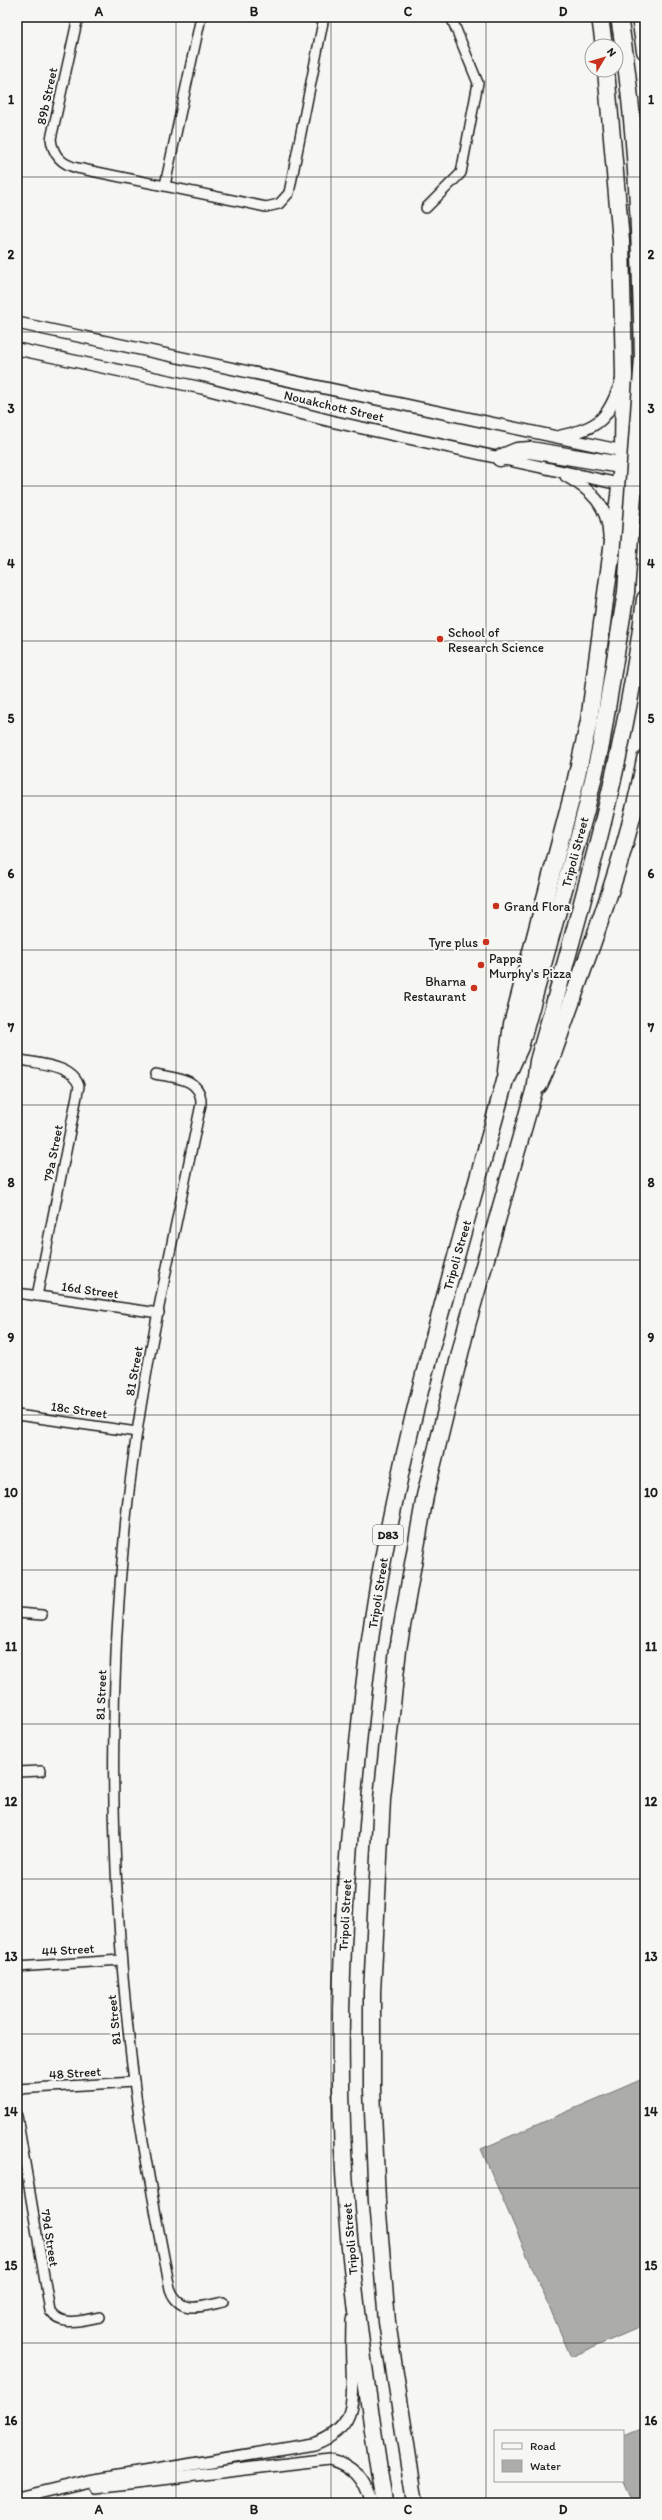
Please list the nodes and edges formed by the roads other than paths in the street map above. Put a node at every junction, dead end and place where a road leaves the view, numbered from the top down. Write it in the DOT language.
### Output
graph roads {
  1 [pos="78,17"];
  2 [pos="201,17"];
  3 [pos="324,17"];
  4 [pos="450,17"];
  5 [pos="600,17"];
  6 [pos="619,17"];
  7 [pos="640,17"];
  8 [pos="603,38"];
  9 [pos="645,51"];
  10 [pos="607,78"];
  11 [pos="165,185"];
  12 [pos="426,208"];
  13 [pos="17,323"];
  14 [pos="17,349"];
  15 [pos="624,373"];
  16 [pos="557,437"];
  17 [pos="645,453"];
  18 [pos="500,458"];
  19 [pos="622,458"];
  20 [pos="645,469"];
  21 [pos="555,470"];
  22 [pos="619,484"];
  23 [pos="645,487"];
  24 [pos="610,561"];
  25 [pos="645,599"];
  26 [pos="645,759"];
  27 [pos="17,1059"];
  28 [pos="155,1074"];
  29 [pos="505,1080"];
  30 [pos="534,1091"];
  31 [pos="17,1293"];
  32 [pos="37,1296"];
  33 [pos="159,1313"];
  34 [pos="17,1415"];
  35 [pos="137,1432"];
  36 [pos="17,1613"];
  37 [pos="42,1615"];
  38 [pos="41,1771"];
  39 [pos="17,1772"];
  40 [pos="121,1960"];
  41 [pos="17,1967"];
  42 [pos="134,2082"];
  43 [pos="17,2089"];
  44 [pos="17,2116"];
  45 [pos="355,2297"];
  46 [pos="223,2302"];
  47 [pos="100,2317"];
  48 [pos="17,2498"];
  49 [pos="371,2503"];
  50 [pos="384,2503"];
  51 [pos="415,2503"];
  1 -- 11 [label="street, 89b Street"];
  2 -- 11 [label="street"];
  3 -- 11 [label="street, 89b Street"];
  4 -- 12 [label="street"];
  5 -- 8 [label="highway"];
  6 -- 29 [label="highway, Tripoli Street / D83, bridge"];
  7 -- 9 [label="highway"];
  10 -- 15 [label="highway"];
  13 -- 16 [label="street, Nouakchott Street"];
  14 -- 18 [label="street, Nouakchott Street"];
  15 -- 16 [label="street"];
  15 -- 19 [label="highway"];
  16 -- 19 [label="street, Nouakchott Street"];
  17 -- 19 [label="street, Nouakchott Street"];
  18 -- 19 [label="highway"];
  18 -- 21 [label="street, Nouakchott Street"];
  19 -- 20 [label="highway"];
  19 -- 22 [label="highway"];
  21 -- 22 [label="street, Nouakchott Street"];
  21 -- 24 [label="street"];
  22 -- 23 [label="street, Nouakchott Street"];
  22 -- 24 [label="highway"];
  24 -- 29 [label="highway"];
  25 -- 30 [label="highway, Tripoli Street / D83"];
  26 -- 30 [label="highway"];
  27 -- 32 [label="street, 79a Street"];
  28 -- 33 [label="street, 81 Street"];
  29 -- 45 [label="highway, Tripoli Street / D83"];
  30 -- 51 [label="highway, Tripoli Street / D83"];
  31 -- 32 [label="street, 16d Street"];
  32 -- 33 [label="street, 16d Street"];
  33 -- 35 [label="street, 81 Street"];
  34 -- 35 [label="street, 18c Street"];
  35 -- 40 [label="street, 81 Street"];
  36 -- 37 [label="street"];
  38 -- 39 [label="street"];
  40 -- 41 [label="street, 44 Street"];
  40 -- 42 [label="street, 81 Street"];
  42 -- 43 [label="street, 48 Street"];
  42 -- 46 [label="street, 81 Street"];
  44 -- 47 [label="street, 79d Street"];
  45 -- 48 [label="street"];
  45 -- 50 [label="highway, Tripoli Street / D83"];
  48 -- 49 [label="street"];
}
